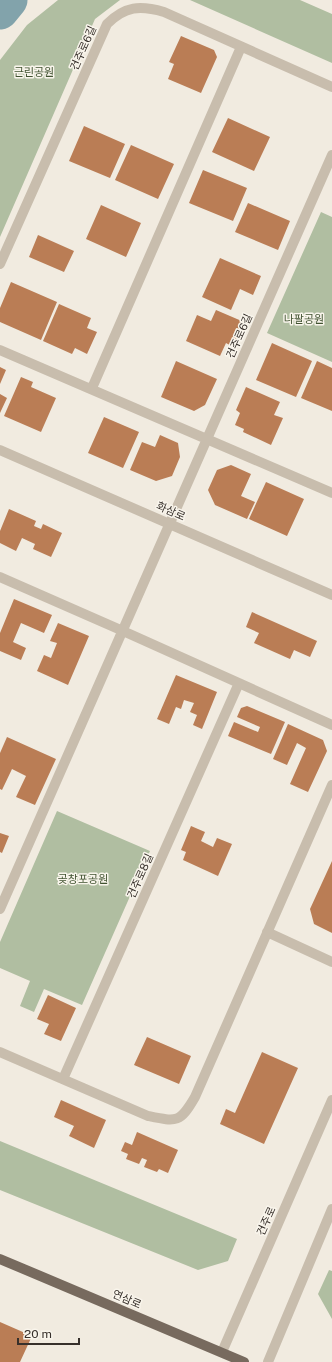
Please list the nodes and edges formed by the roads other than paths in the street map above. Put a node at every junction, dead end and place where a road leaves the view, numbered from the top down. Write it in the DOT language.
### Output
graph roads {
  1 [pos="241,47"];
  2 [pos="332,87"];
  3 [pos="332,155"];
  4 [pos="0,264"];
  5 [pos="0,350"];
  6 [pos="92,388"];
  7 [pos="207,438"];
  8 [pos="0,450"];
  9 [pos="332,482"];
  10 [pos="330,492"];
  11 [pos="170,524"];
  12 [pos="1,580"];
  13 [pos="332,595"];
  14 [pos="123,631"];
  15 [pos="239,683"];
  16 [pos="332,725"];
  17 [pos="332,785"];
  18 [pos="0,909"];
  19 [pos="267,932"];
  20 [pos="332,962"];
  21 [pos="0,1052"];
  22 [pos="63,1079"];
  23 [pos="332,1100"];
  24 [pos="332,1209"];
  25 [pos="0,1259"];
  26 [pos="222,1352"];
  27 [pos="244,1362"];
  28 [pos="268,1362"];
  1 -- 2 [label="street, 건주로6길"];
  1 -- 4 [label="street, 건주로6길"];
  1 -- 6 [label="street"];
  3 -- 7 [label="street, 건주로6길"];
  5 -- 6 [label="street"];
  6 -- 7 [label="street"];
  7 -- 10 [label="street"];
  7 -- 11 [label="street, 건주로6길"];
  8 -- 11 [label="street, 화삼로"];
  9 -- 10 [label="street"];
  11 -- 13 [label="street, 화삼로"];
  11 -- 14 [label="street, 건주로6길"];
  12 -- 14 [label="street"];
  14 -- 15 [label="street"];
  14 -- 18 [label="street"];
  15 -- 16 [label="street"];
  15 -- 22 [label="street, 건주로8길"];
  17 -- 19 [label="street"];
  19 -- 20 [label="street"];
  19 -- 22 [label="street"];
  21 -- 22 [label="street"];
  23 -- 26 [label="street, 건주로"];
  24 -- 28 [label="street"];
  25 -- 26 [label="main road, 연삼로"];
  26 -- 27 [label="main road, 연삼로"];
}
